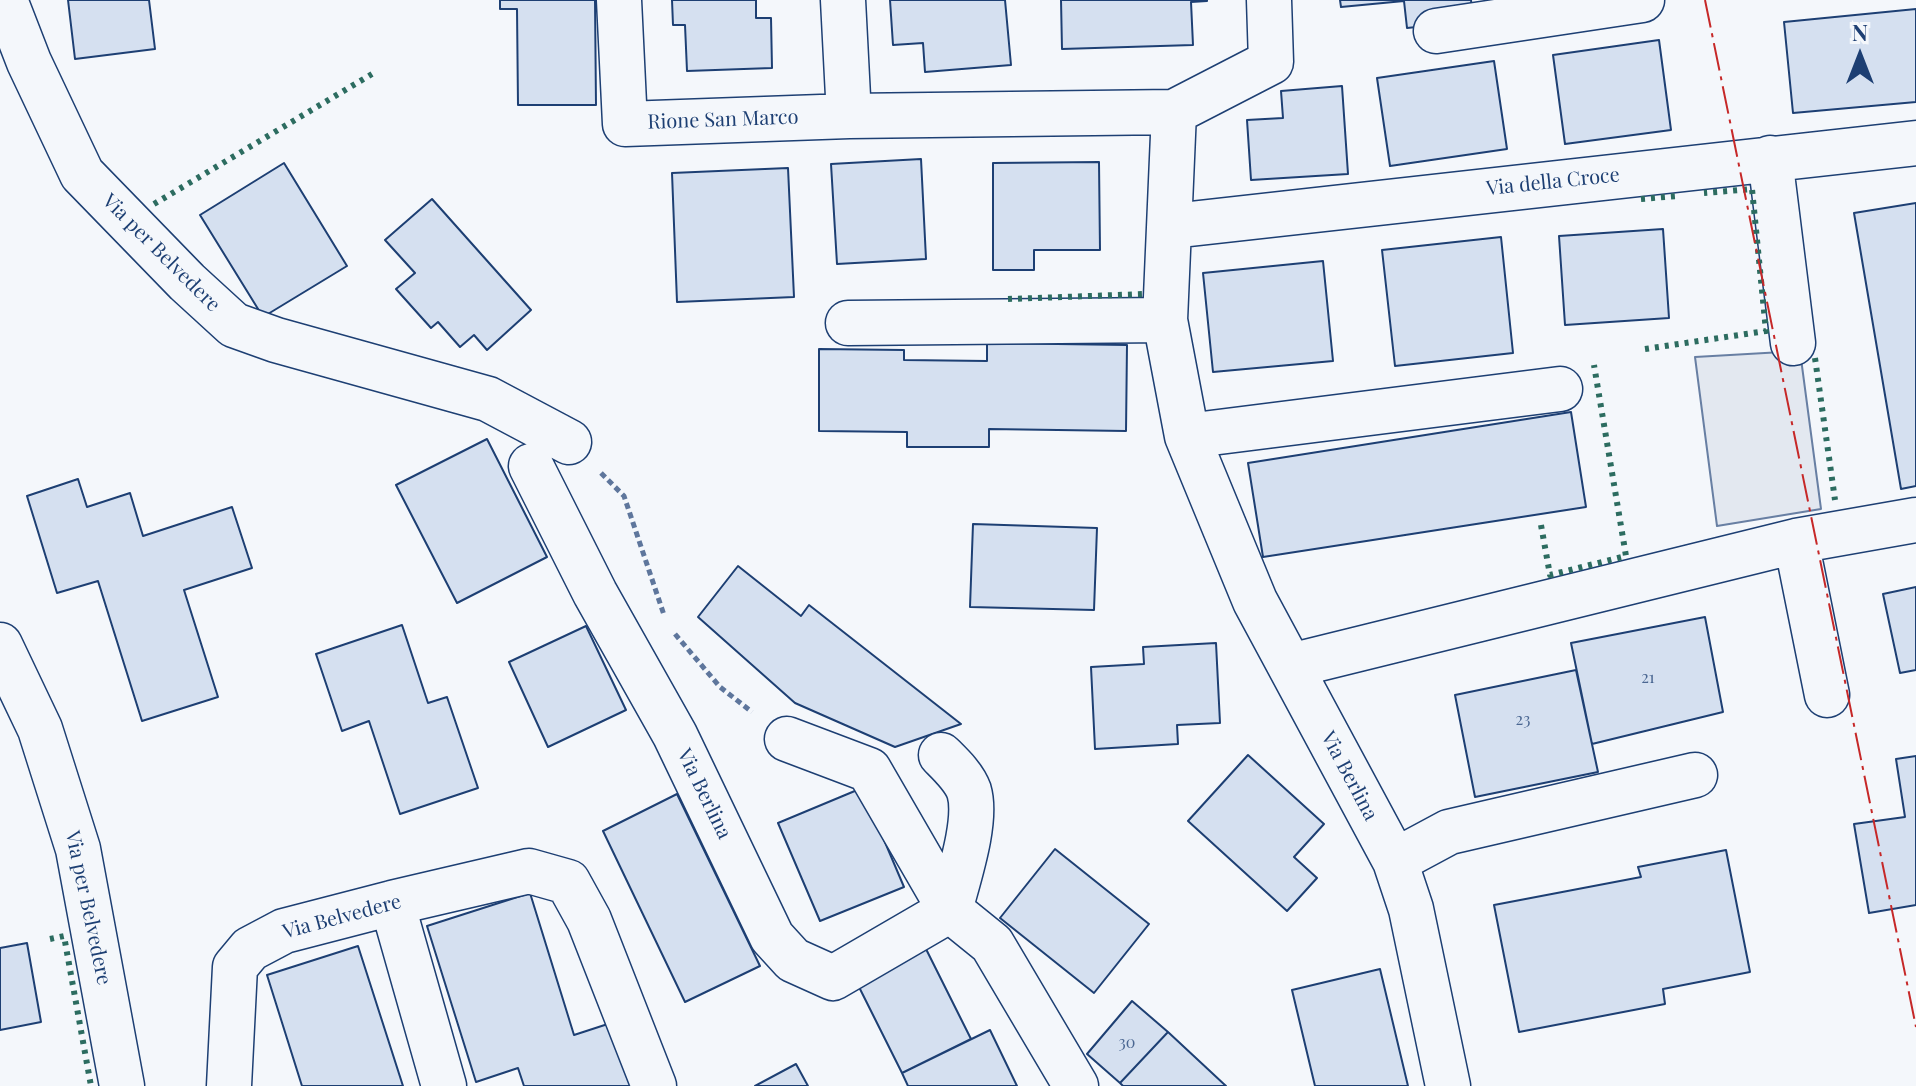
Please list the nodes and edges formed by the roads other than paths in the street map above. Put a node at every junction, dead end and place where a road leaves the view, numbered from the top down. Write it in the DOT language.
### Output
graph roads {
  1 [pos="5,0"];
  2 [pos="619,0"];
  3 [pos="843,0"];
  4 [pos="1269,0"];
  5 [pos="1642,0"];
  6 [pos="1436,31"];
  7 [pos="1174,112"];
  8 [pos="849,116"];
  9 [pos="1916,143"];
  10 [pos="1770,158"];
  11 [pos="1190,224"];
  12 [pos="1165,320"];
  13 [pos="848,323"];
  14 [pos="1793,343"];
  15 [pos="1560,389"];
  16 [pos="1187,436"];
  17 [pos="569,442"];
  18 [pos="531,466"];
  19 [pos="1916,520"];
  20 [pos="1796,541"];
  21 [pos="0,645"];
  22 [pos="1290,666"];
  23 [pos="1827,695"];
  24 [pos="787,739"];
  25 [pos="941,755"];
  26 [pos="1695,775"];
  27 [pos="1395,861"];
  28 [pos="392,903"];
  29 [pos="950,910"];
  30 [pos="122,1086"];
  31 [pos="229,1086"];
  32 [pos="444,1086"];
  33 [pos="654,1086"];
  34 [pos="1076,1086"];
  35 [pos="1448,1086"];
  1 -- 17 [label="street, Via per Belvedere"];
  2 -- 8 [label="street, Rione San Marco"];
  3 -- 8 [label="street"];
  4 -- 7 [label="street, Rione San Marco"];
  5 -- 6 [label="street"];
  7 -- 8 [label="street, Rione San Marco"];
  7 -- 12 [label="street"];
  9 -- 10 [label="street, Via della Croce"];
  10 -- 11 [label="street, Via della Croce"];
  10 -- 14 [label="street"];
  12 -- 13 [label="street"];
  12 -- 16 [label="street, Via Berlina"];
  15 -- 16 [label="street"];
  16 -- 22 [label="street, Via Berlina"];
  18 -- 29 [label="street, Via Berlina"];
  19 -- 20 [label="street"];
  20 -- 22 [label="street"];
  20 -- 23 [label="street"];
  21 -- 30 [label="street, Via per Belvedere"];
  22 -- 27 [label="street, Via Berlina"];
  24 -- 29 [label="street"];
  25 -- 29 [label="street"];
  26 -- 27 [label="street"];
  27 -- 35 [label="street, Via Berlina"];
  28 -- 31 [label="street, Via Belvedere"];
  28 -- 32 [label="street"];
  28 -- 33 [label="street, Via Belvedere"];
  29 -- 34 [label="street"];
}
